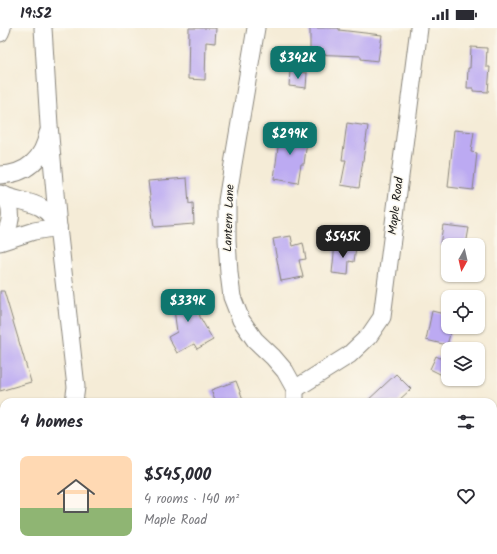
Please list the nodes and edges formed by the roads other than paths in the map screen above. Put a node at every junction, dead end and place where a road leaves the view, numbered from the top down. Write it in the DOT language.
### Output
graph roads {
  1 [pos="2,28"];
  2 [pos="43,28"];
  3 [pos="256,28"];
  4 [pos="419,28"];
  5 [pos="0,33"];
  6 [pos="49,124"];
  7 [pos="0,176"];
  8 [pos="2,194"];
  9 [pos="58,227"];
  10 [pos="0,241"];
  11 [pos="295,396"];
  12 [pos="75,398"];
  1 -- 5 [label="street"];
  2 -- 6 [label="street"];
  3 -- 11 [label="street, Lantern Lane"];
  4 -- 11 [label="street, Maple Road"];
  6 -- 7 [label="street"];
  6 -- 9 [label="street"];
  8 -- 9 [label="street"];
  8 -- 10 [label="street"];
  9 -- 10 [label="street"];
  9 -- 12 [label="street"];
}
